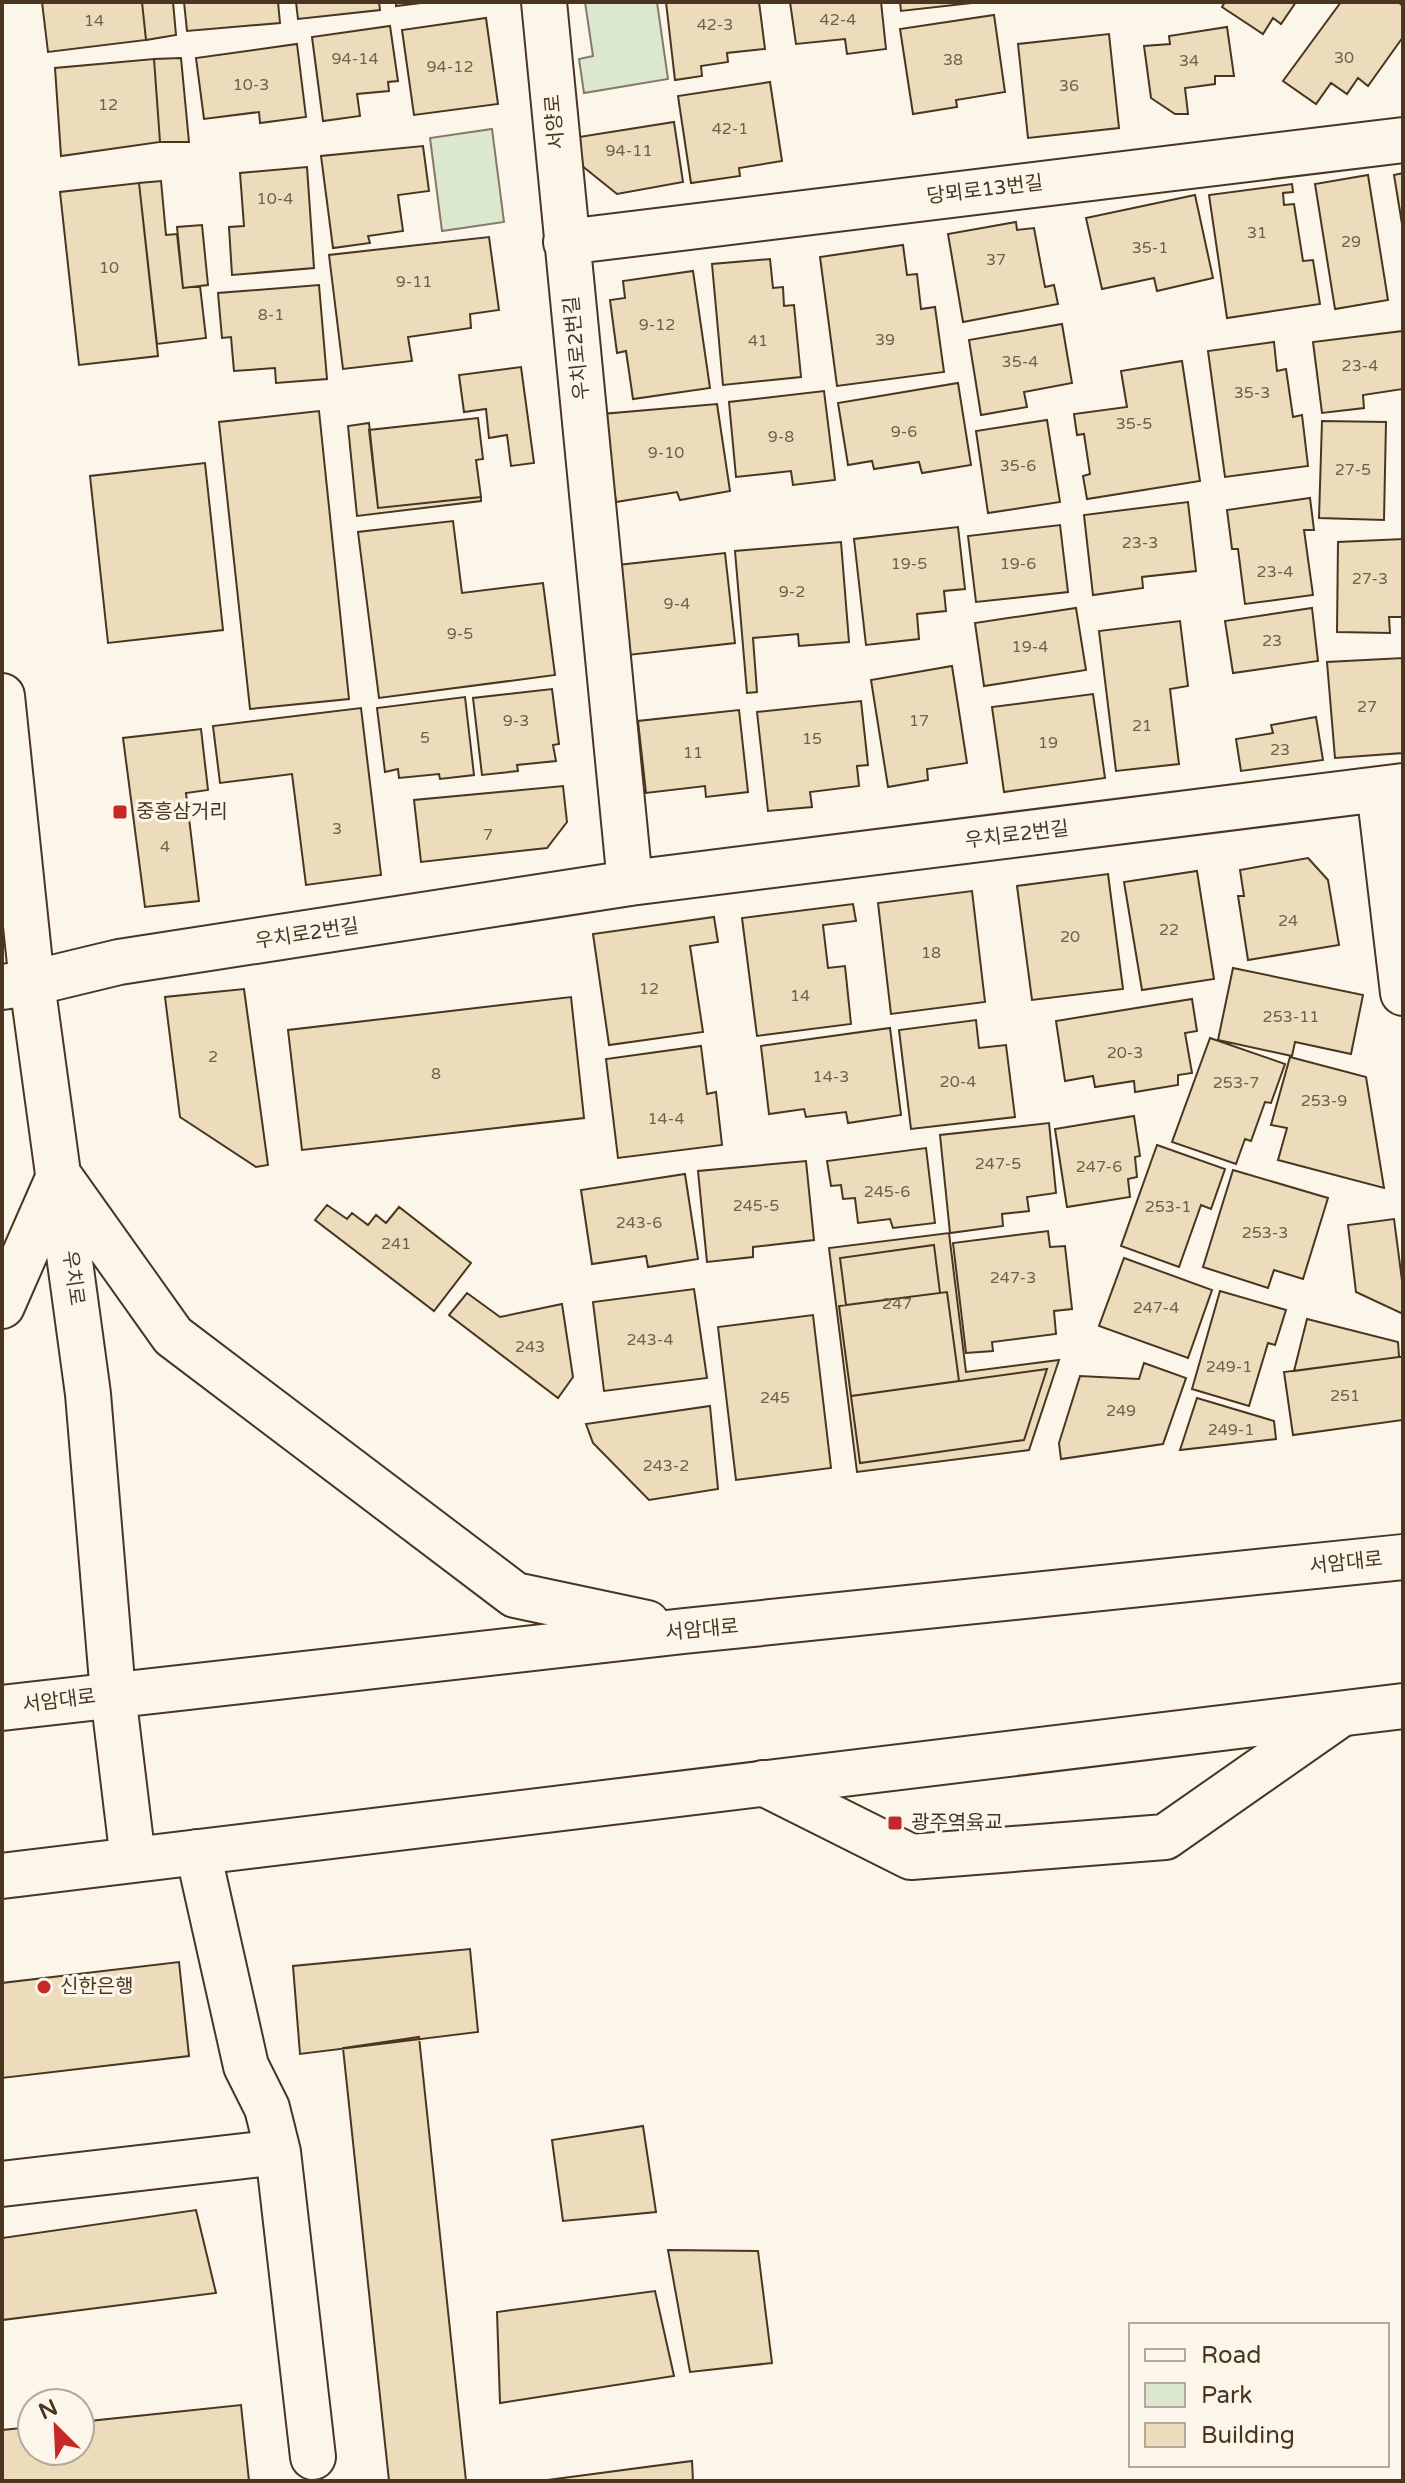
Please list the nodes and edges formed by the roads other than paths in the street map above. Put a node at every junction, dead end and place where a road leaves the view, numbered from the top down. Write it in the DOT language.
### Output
graph roads {
  1 [pos="544,2"];
  2 [pos="1403,140"];
  3 [pos="566,242"];
  4 [pos="2,696"];
  5 [pos="1391,787"];
  6 [pos="630,883"];
  7 [pos="17,985"];
  8 [pos="1403,993"];
  9 [pos="59,1176"];
  10 [pos="2,1306"];
  11 [pos="1403,1557"];
  12 [pos="684,1631"];
  13 [pos="113,1694"];
  14 [pos="1403,1706"];
  15 [pos="2,1708"];
  16 [pos="1341,1714"];
  17 [pos="763,1783"];
  18 [pos="198,1852"];
  19 [pos="133,1860"];
  20 [pos="2,1876"];
  21 [pos="278,2152"];
  22 [pos="2,2184"];
  23 [pos="313,2457"];
  1 -- 3 [label="main road, 서양로"];
  2 -- 3 [label="main road, 당뫼로13번길"];
  3 -- 6 [label="main road, 우치로2번길"];
  4 -- 7 [label="main road, 우치로"];
  5 -- 6 [label="main road, 우치로2번길"];
  5 -- 8 [label="main road"];
  6 -- 7 [label="main road, 우치로2번길"];
  7 -- 9 [label="main road, 우치로"];
  9 -- 10 [label="main road"];
  9 -- 12 [label="main road"];
  9 -- 13 [label="main road, 우치로"];
  11 -- 12 [label="main road, 서암대로"];
  12 -- 13 [label="main road, 서암대로"];
  13 -- 15 [label="main road, 서암대로"];
  13 -- 19 [label="main road, 우치로"];
  14 -- 16 [label="main road"];
  16 -- 17 [label="main road"];
  16 -- 17 [label="main road"];
  17 -- 18 [label="main road"];
  18 -- 19 [label="main road"];
  18 -- 21 [label="main road"];
  19 -- 20 [label="main road"];
  21 -- 22 [label="main road"];
  21 -- 23 [label="main road"];
}
